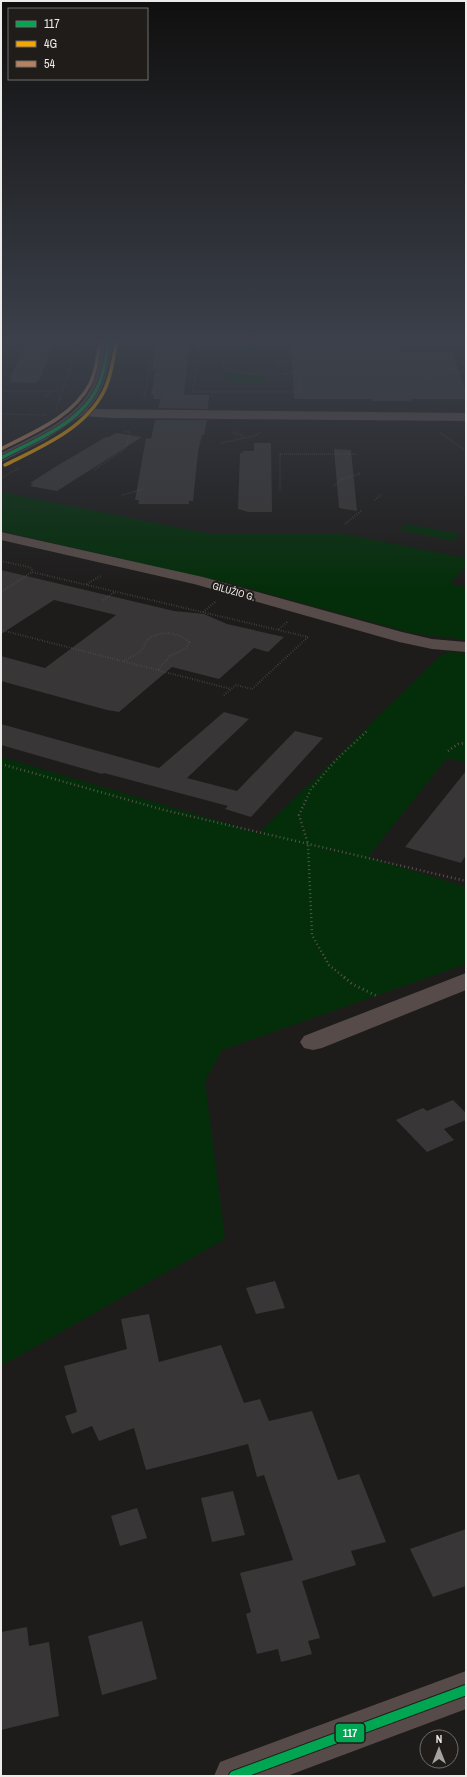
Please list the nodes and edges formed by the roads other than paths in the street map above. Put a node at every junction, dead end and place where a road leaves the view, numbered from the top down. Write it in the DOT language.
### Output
graph roads {
  1 [pos="66,422"];
  2 [pos="202,422"];
  3 [pos="427,422"];
  4 [pos="466,428"];
  5 [pos="1,458"];
  6 [pos="1,536"];
  7 [pos="466,647"];
  8 [pos="466,981"];
  9 [pos="313,1042"];
  10 [pos="466,1690"];
  11 [pos="234,1776"];
  1 -- 5 [label="street"];
  2 -- 3 [label="street"];
  3 -- 4 [label="street"];
  6 -- 7 [label="street, GILUŽIO G."];
  8 -- 9 [label="street"];
  10 -- 11 [label="street"];
}
